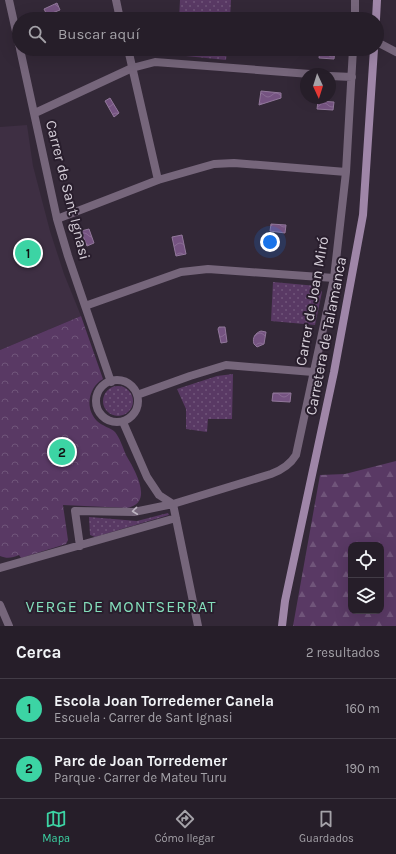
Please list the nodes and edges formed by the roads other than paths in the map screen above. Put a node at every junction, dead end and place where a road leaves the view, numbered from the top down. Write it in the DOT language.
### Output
graph roads {
  1 [pos="11,0"];
  2 [pos="116,0"];
  3 [pos="355,0"];
  4 [pos="377,0"];
  5 [pos="13,12"];
  6 [pos="119,12"];
  7 [pos="355,12"];
  8 [pos="376,12"];
  9 [pos="384,46"];
  10 [pos="396,52"];
  11 [pos="22,56"];
  12 [pos="129,56"];
  13 [pos="353,56"];
  14 [pos="374,56"];
  15 [pos="132,68"];
  16 [pos="300,73"];
  17 [pos="336,76"];
  18 [pos="352,77"];
  19 [pos="34,113"];
  20 [pos="346,172"];
  21 [pos="158,180"];
  22 [pos="57,219"];
  23 [pos="334,278"];
  24 [pos="85,306"];
  25 [pos="314,372"];
  26 [pos="111,382"];
  27 [pos="137,395"];
  28 [pos="123,422"];
  29 [pos="173,504"];
  30 [pos="176,518"];
  31 [pos="80,546"];
  32 [pos="0,568"];
  33 [pos="0,605"];
  34 [pos="9,626"];
  35 [pos="198,626"];
  36 [pos="282,626"];
  1 -- 5 [label="street"];
  2 -- 6 [label="street"];
  3 -- 7 [label="street"];
  4 -- 8 [label="street"];
  9 -- 10 [label="street"];
  11 -- 19 [label="street, Carrer de Sant Ignasi"];
  12 -- 15 [label="street"];
  13 -- 18 [label="street, Carrer de Joan Miró"];
  14 -- 36 [label="street, Carretera de Talamanca"];
  15 -- 16 [label="street"];
  15 -- 19 [label="street"];
  15 -- 21 [label="street"];
  17 -- 18 [label="street"];
  18 -- 20 [label="street, Carrer de Joan Miró"];
  19 -- 22 [label="street, Carrer de Sant Ignasi"];
  20 -- 21 [label="street"];
  20 -- 23 [label="street, Carrer de Joan Miró"];
  21 -- 22 [label="street"];
  22 -- 24 [label="street, Carrer de Sant Ignasi"];
  23 -- 24 [label="street"];
  23 -- 25 [label="street, Carrer de Joan Miró"];
  24 -- 26 [label="street, Carrer de Sant Ignasi"];
  25 -- 27 [label="street"];
  25 -- 29 [label="street, Carrer de Joan Miró"];
  26 -- 27 [label="street"];
  26 -- 28 [label="street"];
  27 -- 28 [label="street"];
  28 -- 29 [label="street"];
  29 -- 30 [label="street"];
  29 -- 31 [label="street, one-way"];
  30 -- 31 [label="street"];
  30 -- 35 [label="street"];
  31 -- 32 [label="street"];
  33 -- 34 [label="street"];
}
